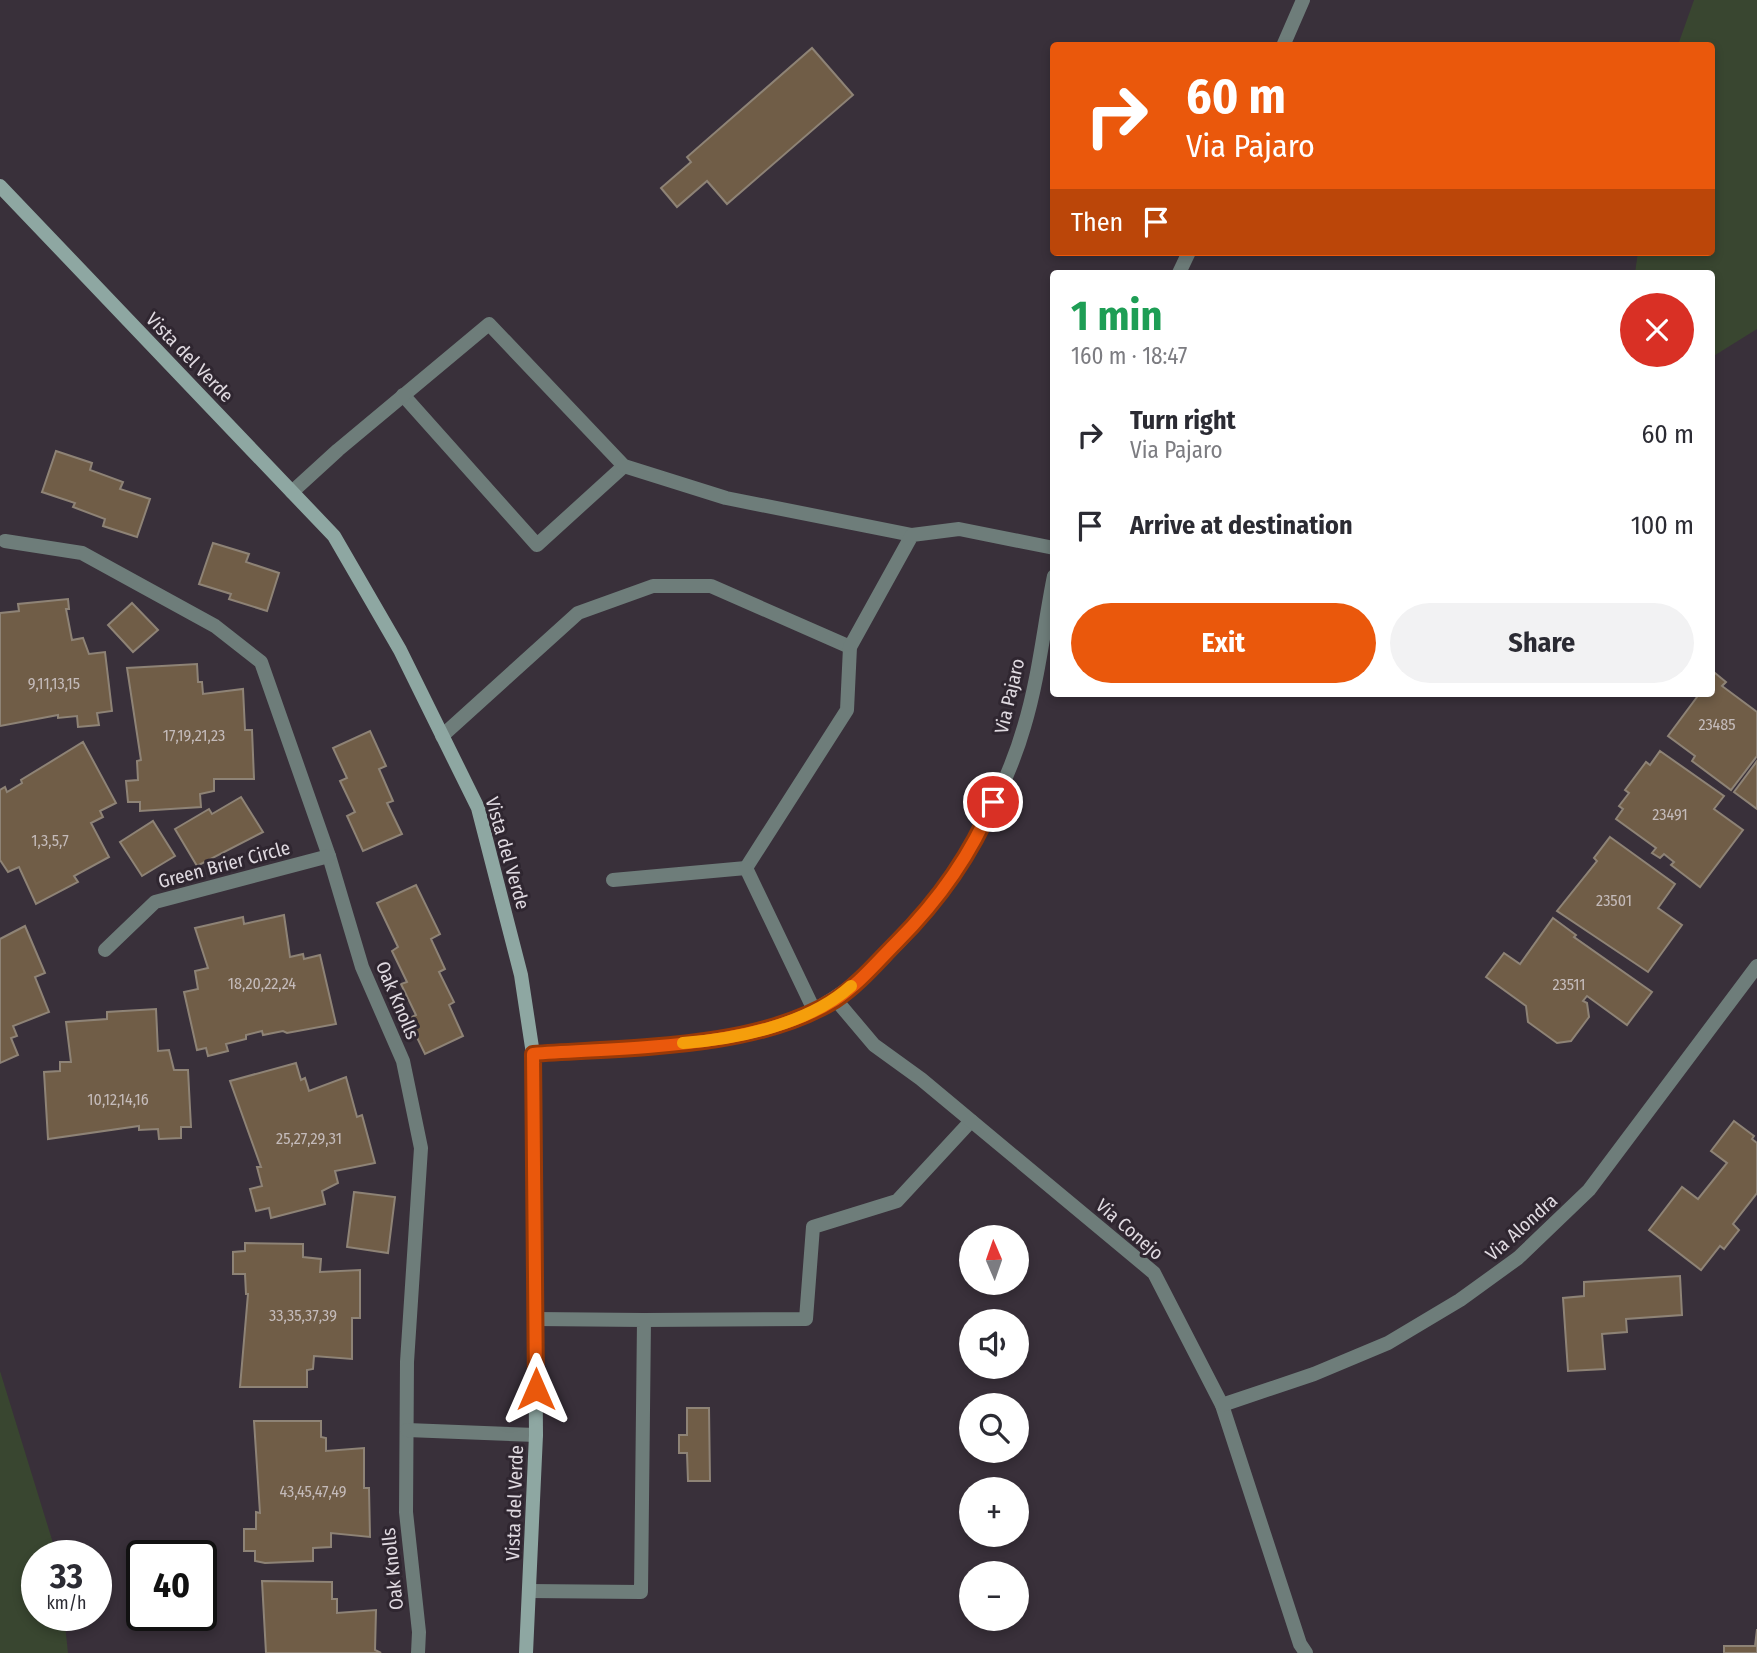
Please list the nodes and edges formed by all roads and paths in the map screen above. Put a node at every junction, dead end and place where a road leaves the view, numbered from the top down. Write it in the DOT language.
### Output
graph roads {
  1 [pos="1303,0"];
  2 [pos="1285,42"];
  3 [pos="0,186"];
  4 [pos="403,396"];
  5 [pos="624,467"];
  6 [pos="292,492"];
  7 [pos="912,535"];
  8 [pos="5,541"];
  9 [pos="1050,547"];
  10 [pos="1050,596"];
  11 [pos="850,647"];
  12 [pos="442,736"];
  13 [pos="329,856"];
  14 [pos="746,868"];
  15 [pos="613,880"];
  16 [pos="105,950"];
  17 [pos="1757,966"];
  18 [pos="836,1000"];
  19 [pos="814,1010"];
  20 [pos="533,1054"];
  21 [pos="971,1121"];
  22 [pos="535,1319"];
  23 [pos="644,1320"];
  24 [pos="1222,1405"];
  25 [pos="407,1430"];
  26 [pos="536,1435"];
  27 [pos="529,1591"];
  28 [pos="418,1653"];
  29 [pos="526,1653"];
  30 [pos="1306,1653"];
  1 -- 2 [label="street"];
  3 -- 6 [label="street, Vista del Verde"];
  4 -- 5 [label="street"];
  4 -- 5 [label="street"];
  4 -- 6 [label="street"];
  5 -- 7 [label="street"];
  6 -- 12 [label="street, Vista del Verde"];
  7 -- 9 [label="street"];
  7 -- 11 [label="street"];
  8 -- 13 [label="street, Oak Knolls"];
  10 -- 18 [label="street, Via Pajaro"];
  11 -- 12 [label="street"];
  11 -- 14 [label="street"];
  12 -- 20 [label="street, Vista del Verde"];
  13 -- 16 [label="street, Green Brier Circle"];
  13 -- 25 [label="street, Oak Knolls"];
  14 -- 15 [label="street"];
  14 -- 19 [label="street"];
  17 -- 24 [label="street, Via Alondra"];
  18 -- 19 [label="street, Via Pajaro"];
  18 -- 21 [label="street, Via Conejo"];
  19 -- 20 [label="street, Via Pajaro"];
  20 -- 22 [label="street, Vista del Verde"];
  21 -- 23 [label="street"];
  21 -- 24 [label="street, Via Conejo"];
  22 -- 23 [label="street"];
  22 -- 26 [label="street, Vista del Verde"];
  23 -- 27 [label="street"];
  24 -- 30 [label="street, Via Conejo"];
  25 -- 26 [label="street"];
  25 -- 28 [label="street, Oak Knolls"];
  26 -- 27 [label="street, Vista del Verde"];
  27 -- 29 [label="street, Vista del Verde"];
}
